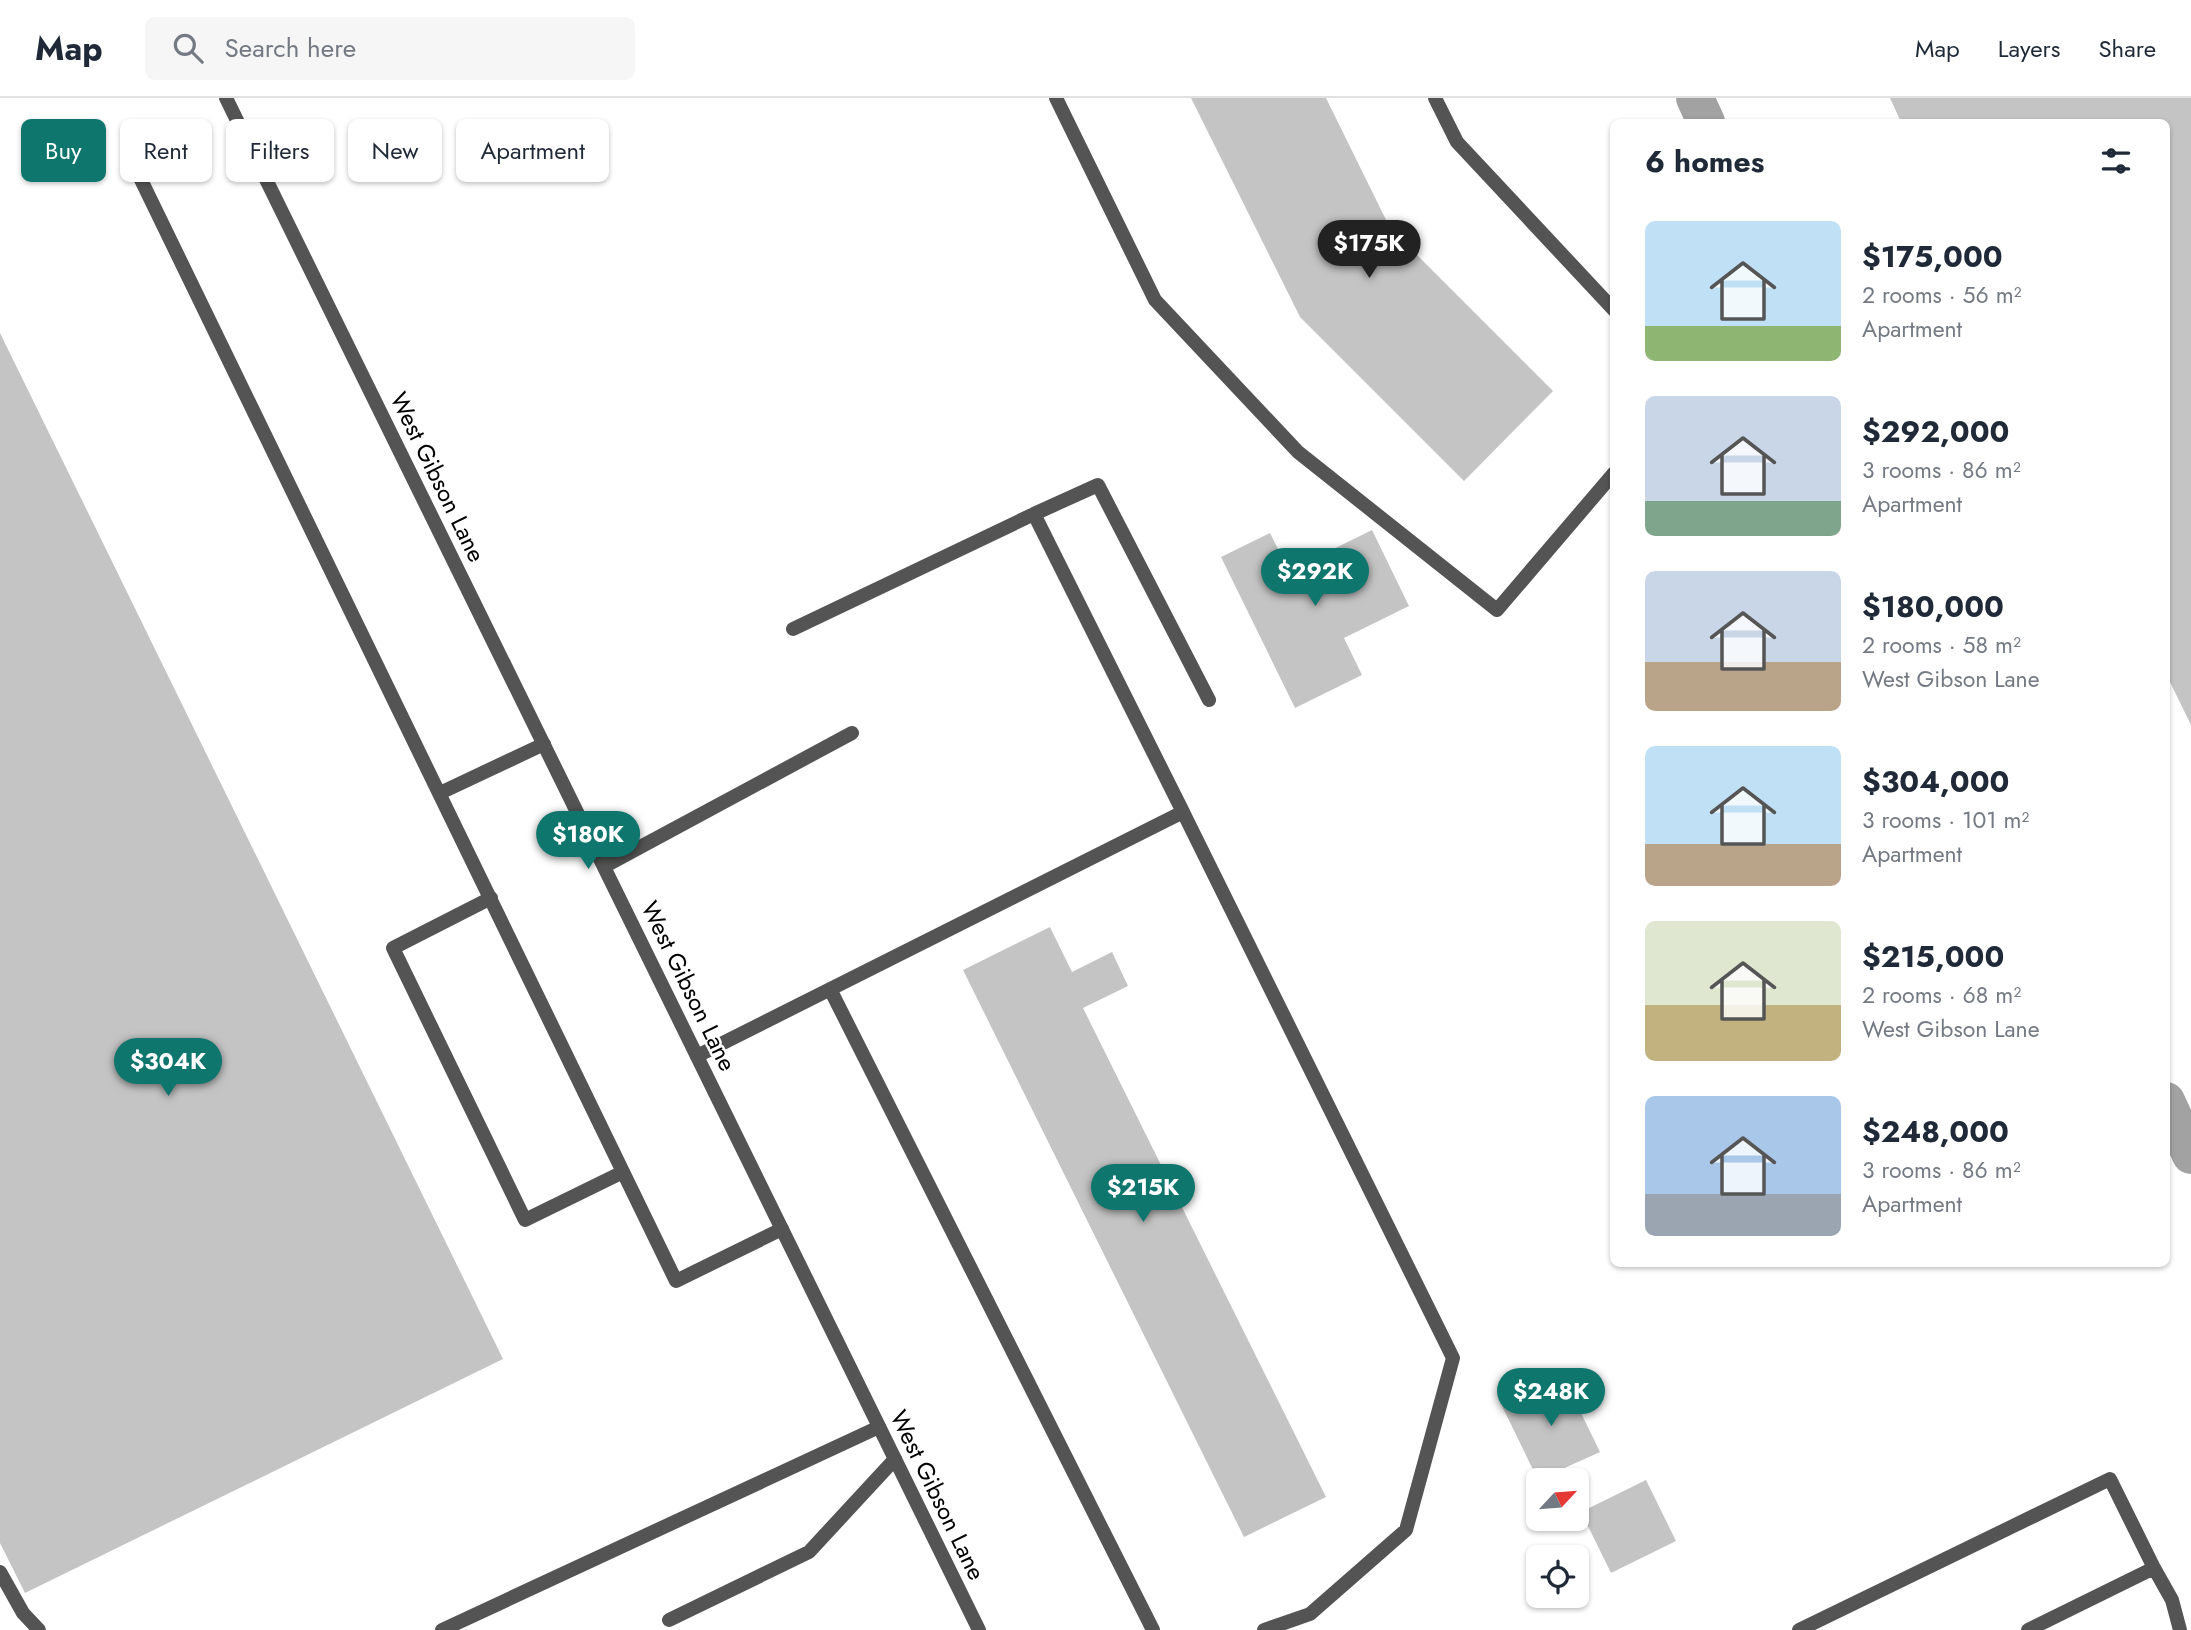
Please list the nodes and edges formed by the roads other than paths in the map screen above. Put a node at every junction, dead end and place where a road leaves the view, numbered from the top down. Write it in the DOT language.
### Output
graph roads {
  1 [pos="226,98"];
  2 [pos="1056,98"];
  3 [pos="1435,98"];
  4 [pos="142,182"];
  5 [pos="1610,306"];
  6 [pos="1610,478"];
  7 [pos="1034,514"];
  8 [pos="793,629"];
  9 [pos="1209,700"];
  10 [pos="852,733"];
  11 [pos="544,744"];
  12 [pos="440,793"];
  13 [pos="1183,812"];
  14 [pos="606,866"];
  15 [pos="491,898"];
  16 [pos="830,989"];
  17 [pos="697,1056"];
  18 [pos="623,1172"];
  19 [pos="782,1229"];
  20 [pos="879,1427"];
  21 [pos="895,1459"];
  22 [pos="2154,1568"];
  23 [pos="0,1572"];
  24 [pos="669,1620"];
  25 [pos="39,1630"];
  26 [pos="442,1630"];
  27 [pos="979,1630"];
  28 [pos="1153,1630"];
  29 [pos="1264,1630"];
  30 [pos="1799,1630"];
  31 [pos="2028,1630"];
  32 [pos="2180,1630"];
  1 -- 11 [label="street, West Gibson Lane"];
  2 -- 6 [label="street"];
  3 -- 5 [label="street"];
  4 -- 12 [label="street"];
  7 -- 8 [label="street"];
  7 -- 9 [label="street"];
  7 -- 13 [label="street"];
  10 -- 14 [label="street"];
  11 -- 12 [label="street"];
  11 -- 14 [label="street, West Gibson Lane"];
  12 -- 15 [label="street"];
  13 -- 16 [label="street"];
  13 -- 29 [label="street"];
  14 -- 17 [label="street, West Gibson Lane"];
  15 -- 18 [label="street"];
  15 -- 18 [label="street"];
  16 -- 17 [label="street"];
  16 -- 28 [label="street"];
  17 -- 19 [label="street, West Gibson Lane"];
  18 -- 19 [label="street"];
  19 -- 20 [label="street, West Gibson Lane"];
  20 -- 21 [label="street, West Gibson Lane"];
  20 -- 26 [label="street"];
  21 -- 24 [label="street"];
  21 -- 27 [label="street, West Gibson Lane"];
  22 -- 30 [label="street"];
  22 -- 31 [label="street"];
  22 -- 32 [label="street"];
  23 -- 25 [label="street"];
}
